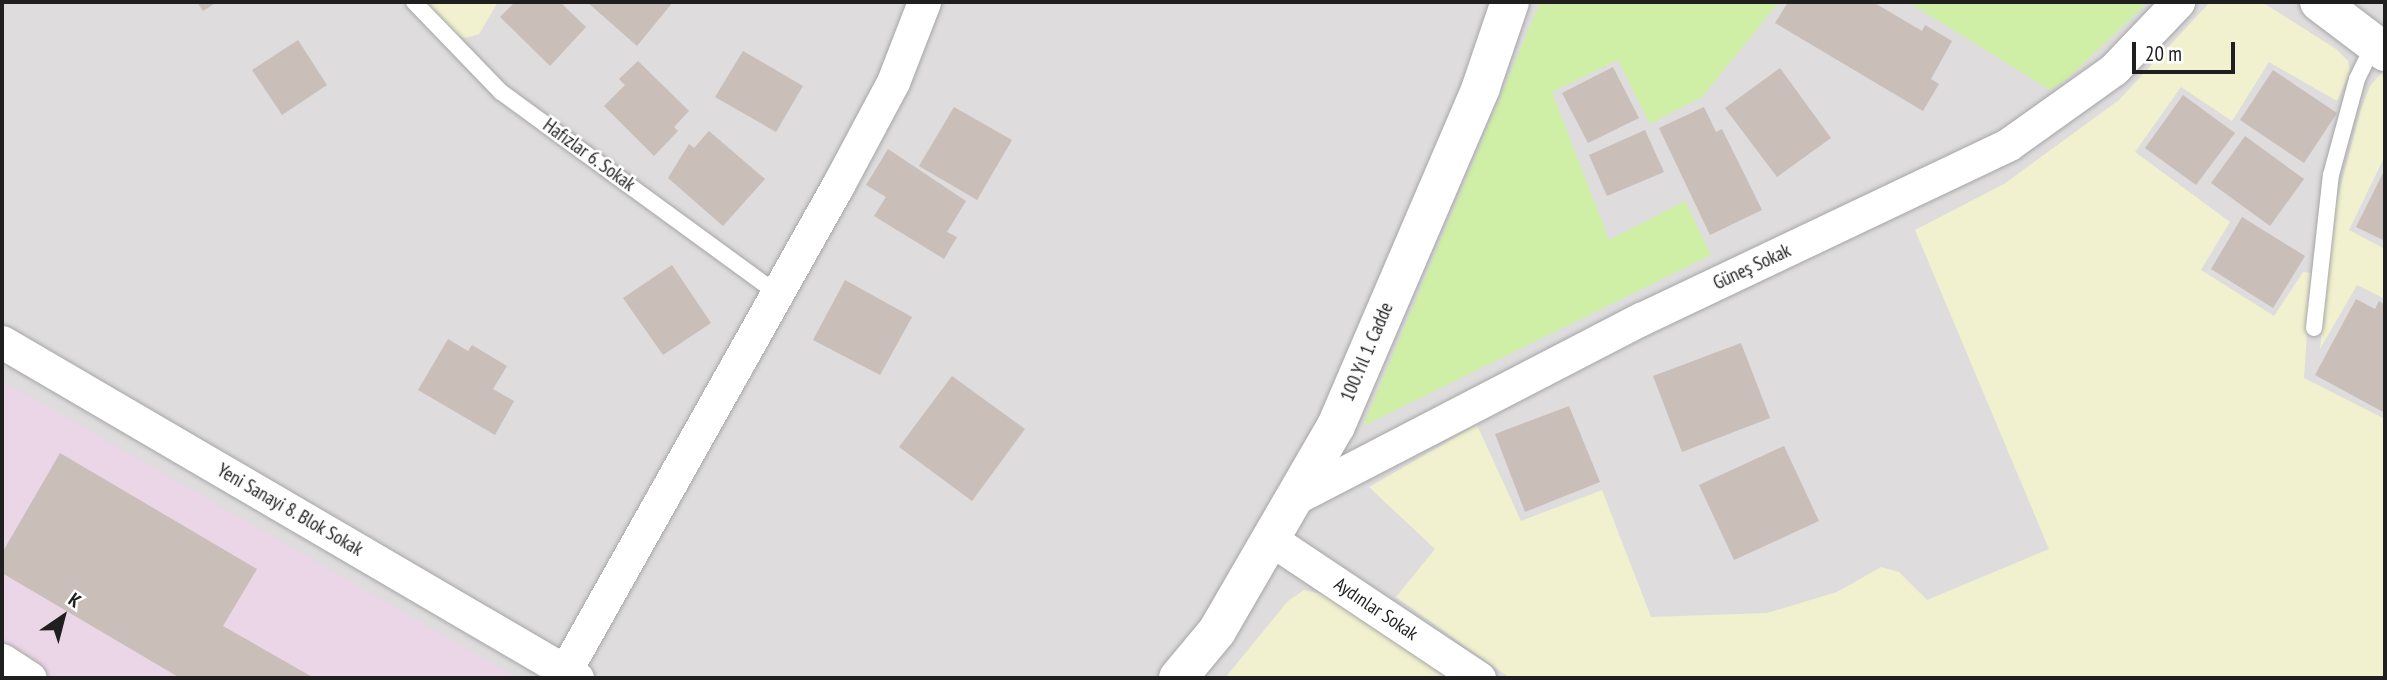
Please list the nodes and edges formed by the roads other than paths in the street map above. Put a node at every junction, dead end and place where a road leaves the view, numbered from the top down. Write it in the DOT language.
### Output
graph roads {
  1 [pos="414,2"];
  2 [pos="924,2"];
  3 [pos="1510,2"];
  4 [pos="2178,2"];
  5 [pos="2319,2"];
  6 [pos="2379,48"];
  7 [pos="777,293"];
  8 [pos="2314,328"];
  9 [pos="2,342"];
  10 [pos="1299,496"];
  11 [pos="1272,540"];
  12 [pos="2,660"];
  13 [pos="571,675"];
  14 [pos="30,678"];
  15 [pos="1178,678"];
  16 [pos="1479,678"];
  1 -- 7 [label="lane, Hafızlar 6. Sokak"];
  2 -- 7 [label="street"];
  3 -- 10 [label="street, 100.Yıl 1. Cadde"];
  4 -- 10 [label="street, Güneş Sokak"];
  5 -- 6 [label="street"];
  6 -- 8 [label="lane"];
  7 -- 13 [label="street"];
  9 -- 13 [label="street, Yeni Sanayi 8. Blok Sokak"];
  10 -- 11 [label="street, 100.Yıl 1. Cadde"];
  11 -- 15 [label="street, 100.Yıl 1. Cadde"];
  11 -- 16 [label="street, Aydınlar Sokak"];
  12 -- 14 [label="street"];
}
